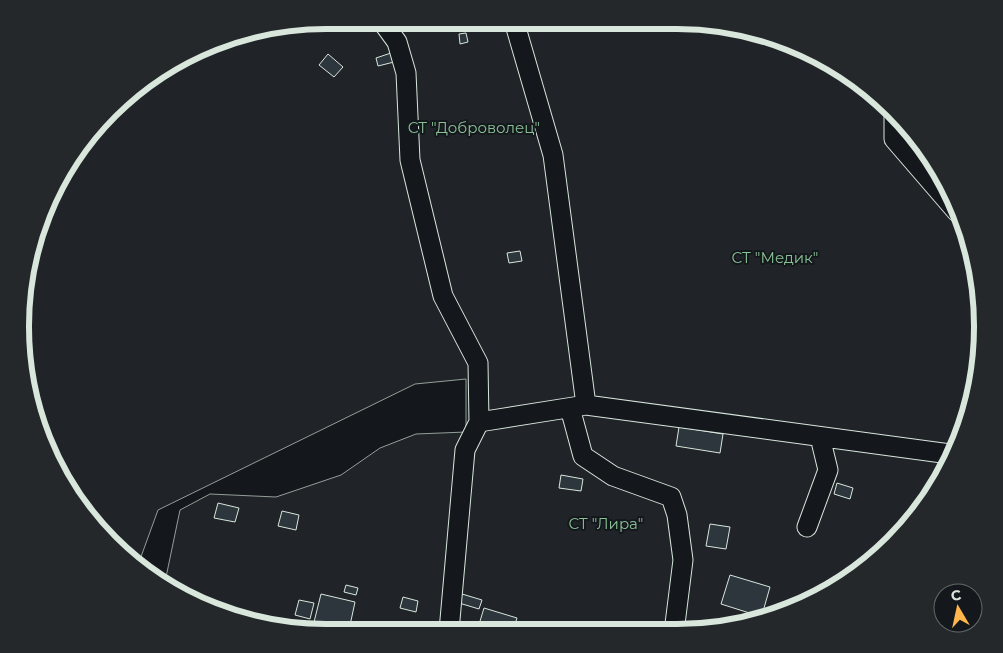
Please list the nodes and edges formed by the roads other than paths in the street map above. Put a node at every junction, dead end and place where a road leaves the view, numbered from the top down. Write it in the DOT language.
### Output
graph roads {
  1 [pos="388,29"];
  2 [pos="516,29"];
  3 [pos="894,124"];
  4 [pos="946,199"];
  5 [pos="578,407"];
  6 [pos="479,422"];
  7 [pos="820,437"];
  8 [pos="946,453"];
  9 [pos="807,526"];
  10 [pos="450,624"];
  11 [pos="675,624"];
  1 -- 6 [label="street"];
  2 -- 5 [label="street"];
  3 -- 4 [label="street"];
  5 -- 6 [label="street"];
  5 -- 7 [label="street"];
  5 -- 11 [label="street"];
  6 -- 10 [label="street"];
  7 -- 8 [label="street"];
  7 -- 9 [label="street"];
}
